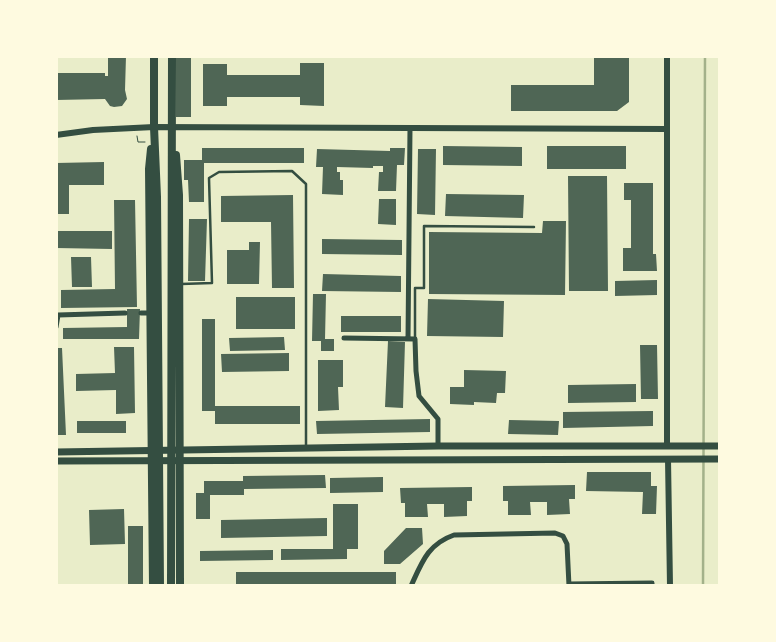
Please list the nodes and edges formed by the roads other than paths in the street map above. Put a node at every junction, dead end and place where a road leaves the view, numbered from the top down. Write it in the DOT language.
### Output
graph roads {
  1 [pos="154,56"];
  2 [pos="172,56"];
  3 [pos="667,56"];
  4 [pos="154,127"];
  5 [pos="172,127"];
  6 [pos="410,128"];
  7 [pos="667,129"];
  8 [pos="56,136"];
  9 [pos="534,228"];
  10 [pos="179,284"];
  11 [pos="125,313"];
  12 [pos="140,313"];
  13 [pos="150,313"];
  14 [pos="56,327"];
  15 [pos="344,338"];
  16 [pos="408,339"];
  17 [pos="415,339"];
  18 [pos="438,446"];
  19 [pos="667,446"];
  20 [pos="720,446"];
  21 [pos="306,448"];
  22 [pos="180,450"];
  23 [pos="151,451"];
  24 [pos="56,452"];
  25 [pos="668,459"];
  26 [pos="719,459"];
  27 [pos="180,460"];
  28 [pos="56,461"];
  29 [pos="151,461"];
  30 [pos="569,585"];
  31 [pos="154,586"];
  32 [pos="160,586"];
  33 [pos="171,586"];
  34 [pos="180,586"];
  35 [pos="411,586"];
  36 [pos="652,586"];
  37 [pos="670,586"];
  1 -- 4 [label="main road"];
  2 -- 5 [label="main road"];
  3 -- 7 [label="street"];
  4 -- 5 [label="street"];
  4 -- 8 [label="street"];
  4 -- 13 [label="main road"];
  4 -- 32 [label="main road"];
  5 -- 6 [label="street"];
  5 -- 10 [label="main road"];
  5 -- 33 [label="main road"];
  6 -- 7 [label="street"];
  6 -- 16 [label="street"];
  7 -- 19 [label="street"];
  9 -- 17 [label="lane"];
  10 -- 21 [label="lane"];
  10 -- 22 [label="main road"];
  11 -- 14 [label="street"];
  12 -- 13 [label="street"];
  13 -- 23 [label="main road"];
  15 -- 16 [label="street"];
  16 -- 17 [label="street"];
  17 -- 18 [label="street"];
  18 -- 19 [label="main road"];
  18 -- 21 [label="main road"];
  19 -- 20 [label="main road"];
  21 -- 22 [label="main road"];
  22 -- 23 [label="main road"];
  22 -- 27 [label="main road"];
  23 -- 24 [label="main road"];
  23 -- 29 [label="main road"];
  25 -- 26 [label="main road"];
  25 -- 27 [label="main road"];
  25 -- 37 [label="street"];
  27 -- 29 [label="main road"];
  27 -- 34 [label="main road"];
  28 -- 29 [label="main road"];
  29 -- 31 [label="main road"];
  30 -- 35 [label="street"];
  30 -- 36 [label="street"];
}
